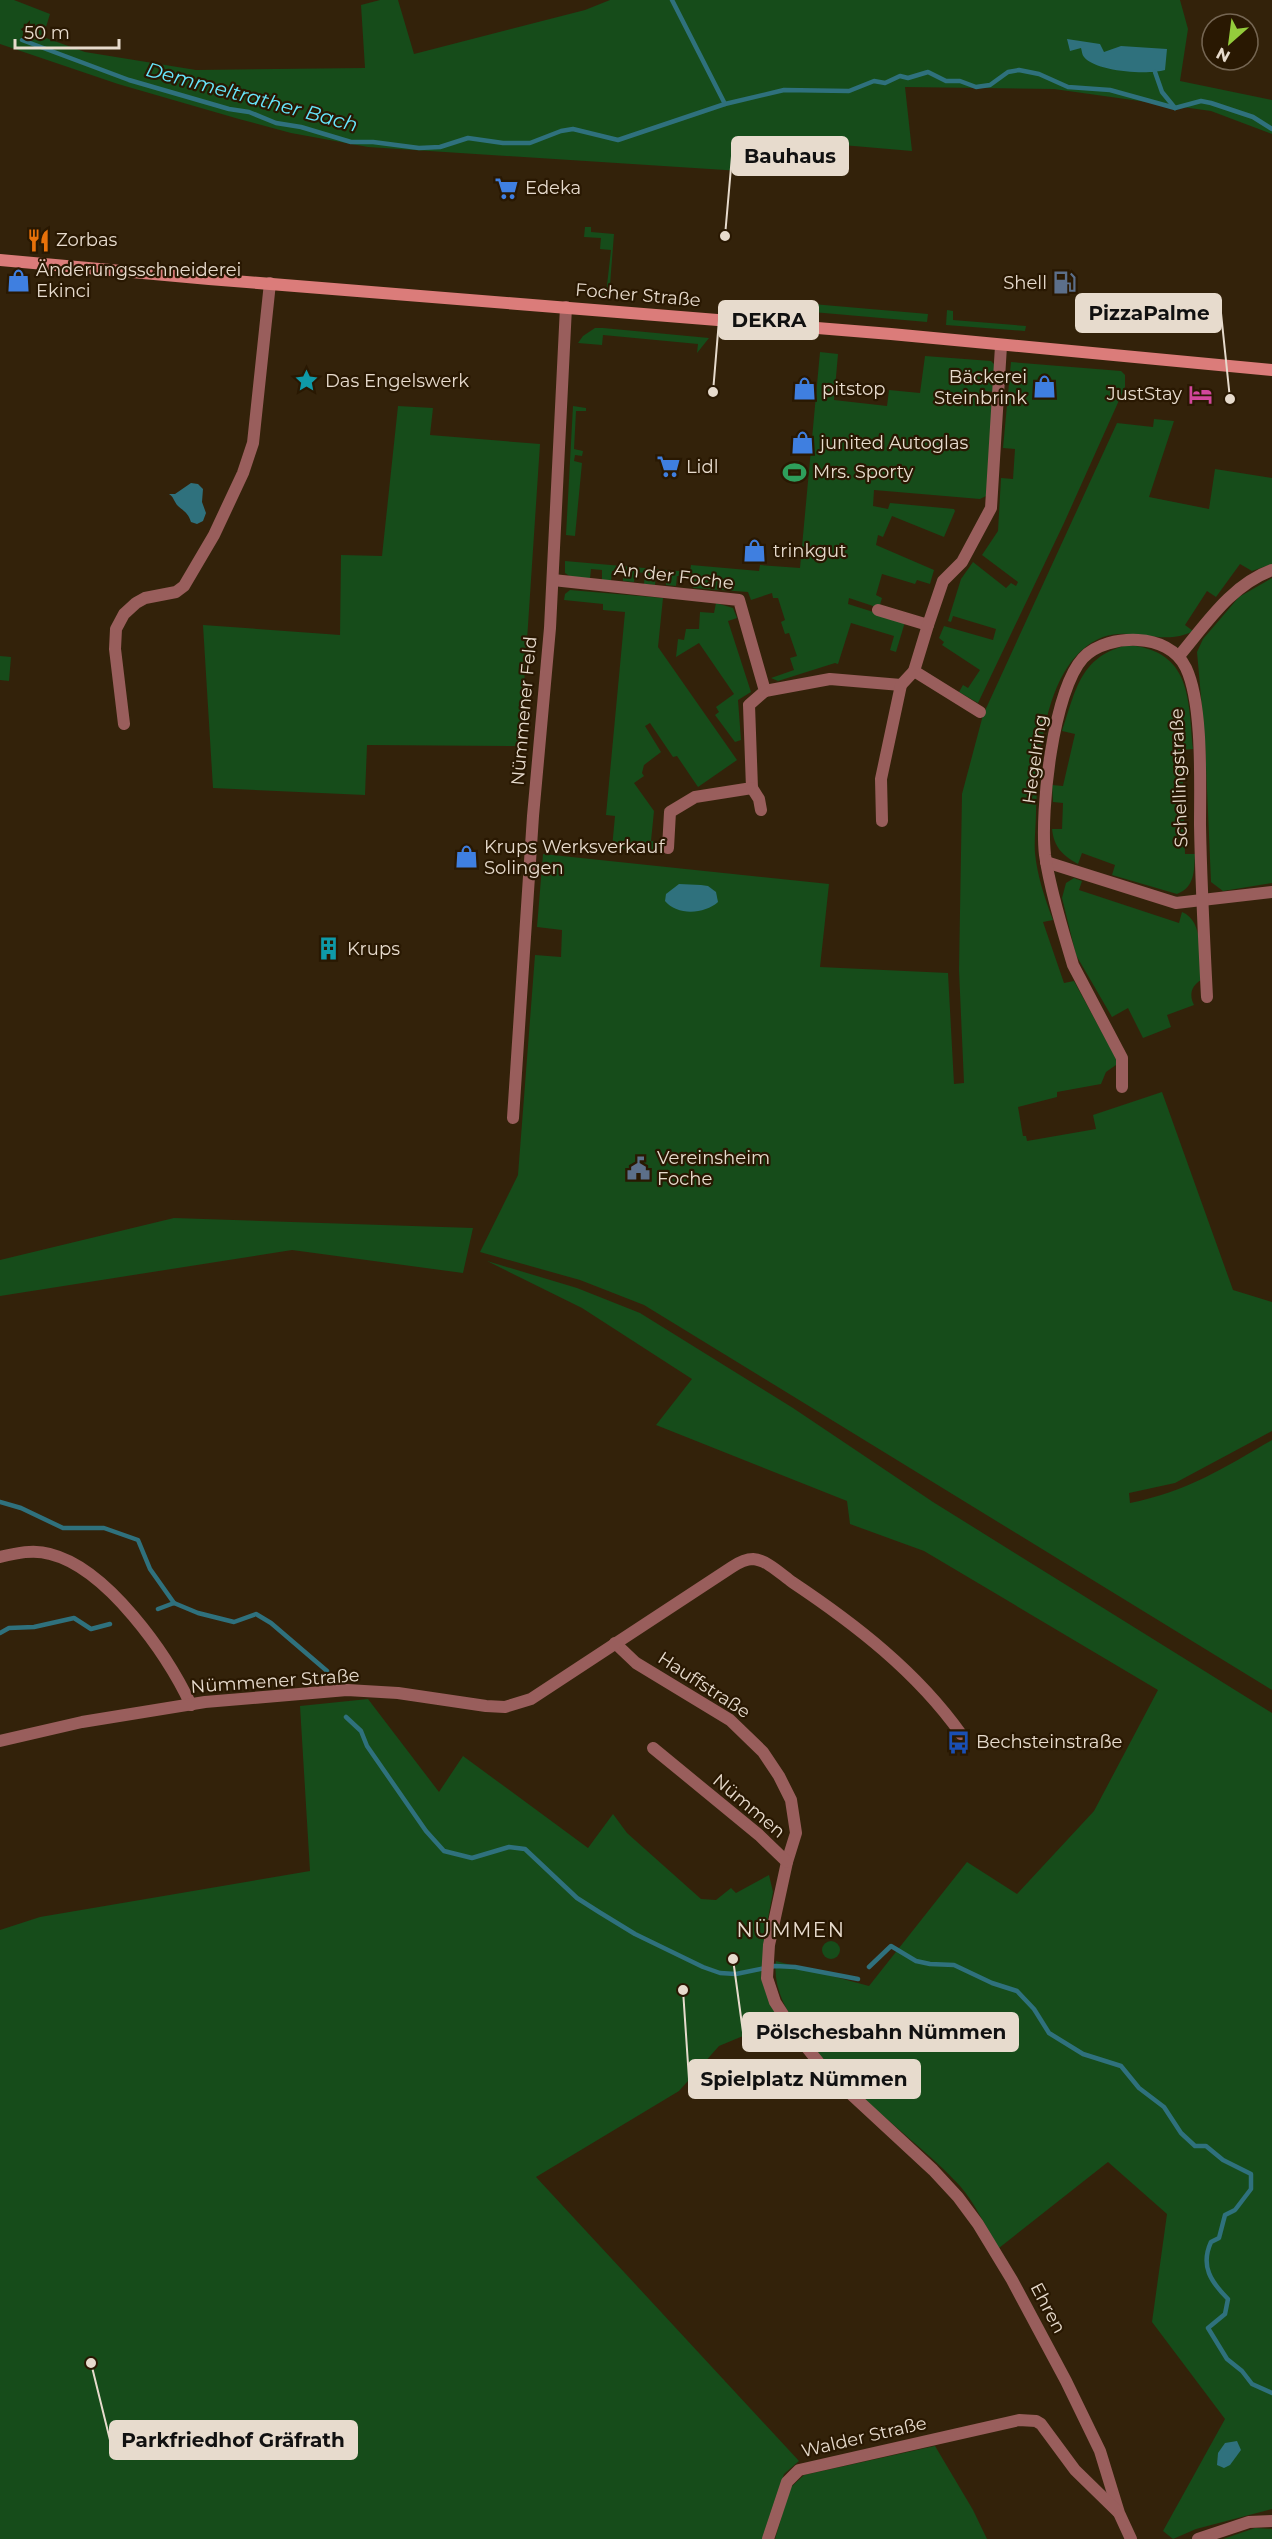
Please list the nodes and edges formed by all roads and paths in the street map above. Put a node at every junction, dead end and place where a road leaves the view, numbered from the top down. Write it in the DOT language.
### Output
graph roads {
  1 [pos="0,260"];
  2 [pos="270,283"];
  3 [pos="566,307"];
  4 [pos="1001,346"];
  5 [pos="1272,370"];
  6 [pos="1272,570"];
  7 [pos="552,580"];
  8 [pos="878,610"];
  9 [pos="928,625"];
  10 [pos="1179,656"];
  11 [pos="914,670"];
  12 [pos="901,685"];
  13 [pos="765,690"];
  14 [pos="980,712"];
  15 [pos="124,724"];
  16 [pos="752,788"];
  17 [pos="761,810"];
  18 [pos="882,821"];
  19 [pos="668,848"];
  20 [pos="1046,862"];
  21 [pos="1272,892"];
  22 [pos="1202,901"];
  23 [pos="1207,996"];
  24 [pos="1122,1087"];
  25 [pos="513,1118"];
  26 [pos="0,1557"];
  27 [pos="615,1643"];
  28 [pos="190,1705"];
  29 [pos="961,1734"];
  30 [pos="0,1740"];
  31 [pos="653,1748"];
  32 [pos="787,1862"];
  33 [pos="767,1971"];
  34 [pos="1119,2513"];
  35 [pos="1272,2521"];
  36 [pos="768,2539"];
  37 [pos="1131,2539"];
  38 [pos="1198,2539"];
  1 -- 2 [label="main road, Focher Straße"];
  2 -- 3 [label="main road, Focher Straße"];
  2 -- 15 [label="street"];
  3 -- 4 [label="main road, Focher Straße"];
  3 -- 7 [label="street, Nümmener Feld"];
  4 -- 5 [label="main road, Focher Straße"];
  4 -- 9 [label="street"];
  6 -- 10 [label="street"];
  7 -- 13 [label="street, An der Foche"];
  7 -- 25 [label="street, Nümmener Feld"];
  8 -- 9 [label="street"];
  9 -- 11 [label="street"];
  10 -- 20 [label="street, Hegelring"];
  10 -- 22 [label="street, Schellingstraße"];
  11 -- 12 [label="street"];
  11 -- 14 [label="street"];
  12 -- 13 [label="street"];
  12 -- 18 [label="street"];
  13 -- 16 [label="street"];
  16 -- 17 [label="street"];
  16 -- 19 [label="street"];
  20 -- 22 [label="street"];
  20 -- 24 [label="street, Hegelring"];
  21 -- 22 [label="street"];
  22 -- 23 [label="street, Schellingstraße"];
  26 -- 28 [label="street"];
  27 -- 28 [label="street, Nümmener Straße"];
  27 -- 29 [label="street, Nümmener Straße"];
  27 -- 32 [label="street, Hauffstraße"];
  28 -- 30 [label="street, Nümmener Straße"];
  31 -- 32 [label="street, Nümmen"];
  32 -- 33 [label="street, Nümmen"];
  33 -- 34 [label="street, Ehren"];
  34 -- 36 [label="street, Walder Straße"];
  34 -- 37 [label="street"];
  35 -- 38 [label="street"];
}
